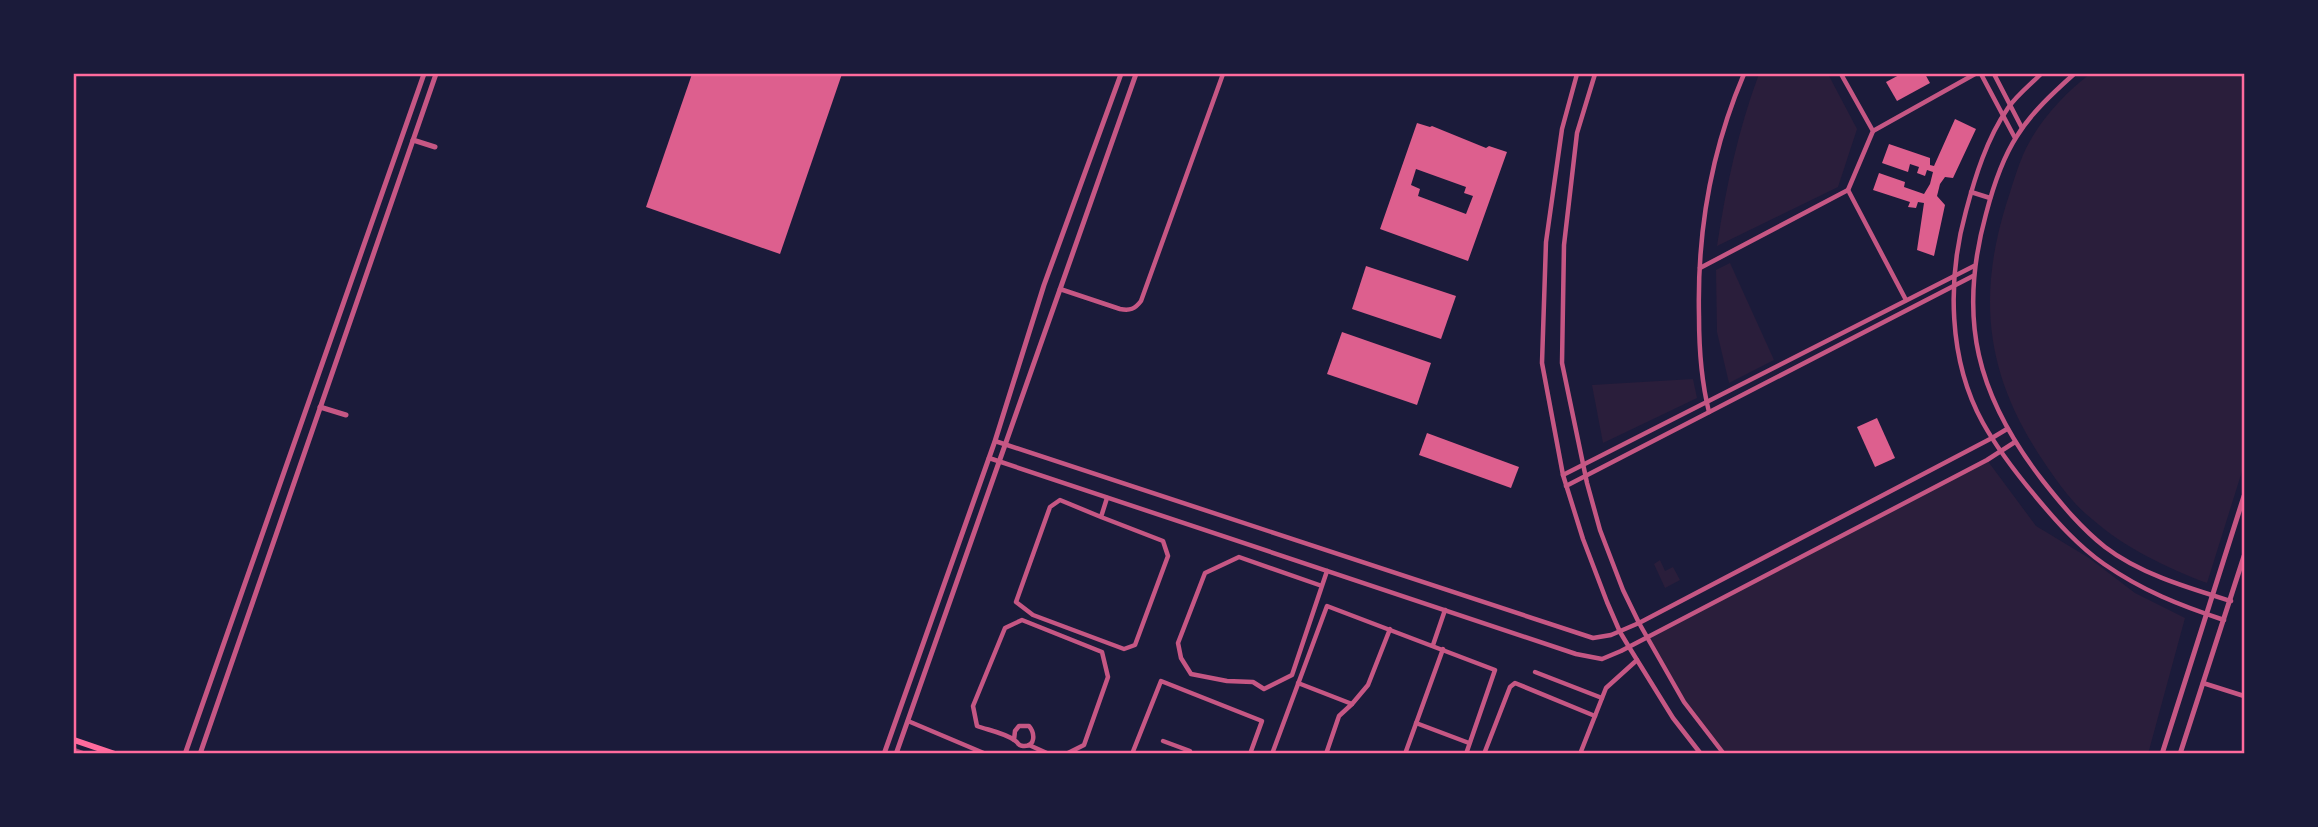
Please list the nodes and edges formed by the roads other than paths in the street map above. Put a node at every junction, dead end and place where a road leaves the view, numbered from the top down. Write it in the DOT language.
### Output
graph roads {
  1 [pos="424,74"];
  2 [pos="436,74"];
  3 [pos="1121,74"];
  4 [pos="1136,74"];
  5 [pos="1223,74"];
  6 [pos="1577,74"];
  7 [pos="1595,74"];
  8 [pos="1744,74"];
  9 [pos="1841,74"];
  10 [pos="1975,74"];
  11 [pos="1981,74"];
  12 [pos="1994,74"];
  13 [pos="2041,74"];
  14 [pos="2074,74"];
  15 [pos="2011,105"];
  16 [pos="2003,116"];
  17 [pos="2022,128"];
  18 [pos="1873,131"];
  19 [pos="2015,138"];
  20 [pos="413,140"];
  21 [pos="435,147"];
  22 [pos="1848,190"];
  23 [pos="1971,192"];
  24 [pos="1990,198"];
  25 [pos="1974,266"];
  26 [pos="1699,268"];
  27 [pos="1954,276"];
  28 [pos="1974,276"];
  29 [pos="1954,286"];
  30 [pos="1060,289"];
  31 [pos="1906,300"];
  32 [pos="1707,402"];
  33 [pos="320,407"];
  34 [pos="1709,412"];
  35 [pos="346,415"];
  36 [pos="2007,429"];
  37 [pos="1992,438"];
  38 [pos="995,441"];
  39 [pos="2015,442"];
  40 [pos="1005,444"];
  41 [pos="2001,451"];
  42 [pos="989,458"];
  43 [pos="999,462"];
  44 [pos="1582,465"];
  45 [pos="1563,475"];
  46 [pos="1585,476"];
  47 [pos="1566,486"];
  48 [pos="2245,496"];
  49 [pos="1107,498"];
  50 [pos="1101,517"];
  51 [pos="2245,556"];
  52 [pos="1327,571"];
  53 [pos="1322,586"];
  54 [pos="2213,595"];
  55 [pos="2231,601"];
  56 [pos="1445,610"];
  57 [pos="2206,614"];
  58 [pos="2224,620"];
  59 [pos="1639,623"];
  60 [pos="1390,629"];
  61 [pos="1620,632"];
  62 [pos="1647,637"];
  63 [pos="1433,645"];
  64 [pos="1629,647"];
  65 [pos="1443,649"];
  66 [pos="1637,660"];
  67 [pos="1535,672"];
  68 [pos="1298,683"];
  69 [pos="2203,683"];
  70 [pos="2245,696"];
  71 [pos="1602,698"];
  72 [pos="1353,704"];
  73 [pos="1595,716"];
  74 [pos="908,721"];
  75 [pos="1416,723"];
  76 [pos="191,737"];
  77 [pos="74,740"];
  78 [pos="1014,740"];
  79 [pos="1163,741"];
  80 [pos="204,742"];
  81 [pos="1469,743"];
  82 [pos="1029,745"];
  83 [pos="1022,746"];
  84 [pos="115,754"];
  85 [pos="185,754"];
  86 [pos="200,754"];
  87 [pos="884,754"];
  88 [pos="896,754"];
  89 [pos="986,754"];
  90 [pos="1020,754"];
  91 [pos="1049,754"];
  92 [pos="1066,754"];
  93 [pos="1132,754"];
  94 [pos="1189,754"];
  95 [pos="1250,754"];
  96 [pos="1272,754"];
  97 [pos="1326,754"];
  98 [pos="1405,754"];
  99 [pos="1466,754"];
  100 [pos="1484,754"];
  101 [pos="1580,754"];
  102 [pos="1701,754"];
  103 [pos="1724,754"];
  104 [pos="2162,754"];
  105 [pos="2180,754"];
  1 -- 76 [label="street"];
  2 -- 20 [label="street"];
  3 -- 38 [label="street"];
  4 -- 30 [label="street"];
  5 -- 30 [label="street"];
  6 -- 45 [label="street"];
  7 -- 44 [label="street"];
  8 -- 26 [label="street"];
  9 -- 18 [label="street"];
  10 -- 18 [label="street"];
  11 -- 16 [label="street"];
  12 -- 15 [label="street"];
  13 -- 15 [label="street"];
  14 -- 17 [label="street"];
  15 -- 16 [label="street"];
  15 -- 17 [label="street"];
  16 -- 19 [label="street"];
  16 -- 23 [label="street"];
  17 -- 19 [label="street"];
  18 -- 22 [label="street"];
  19 -- 24 [label="street"];
  20 -- 21 [label="street"];
  20 -- 33 [label="street"];
  22 -- 26 [label="street"];
  22 -- 31 [label="street"];
  23 -- 24 [label="street"];
  23 -- 27 [label="street"];
  24 -- 25 [label="street"];
  25 -- 27 [label="street"];
  25 -- 28 [label="street"];
  26 -- 32 [label="street"];
  27 -- 29 [label="street"];
  27 -- 31 [label="street"];
  28 -- 29 [label="street"];
  28 -- 36 [label="street"];
  29 -- 34 [label="street"];
  29 -- 37 [label="street"];
  30 -- 40 [label="street"];
  31 -- 32 [label="street"];
  32 -- 34 [label="street"];
  32 -- 44 [label="street"];
  33 -- 35 [label="street"];
  33 -- 80 [label="street"];
  34 -- 46 [label="street"];
  36 -- 37 [label="street"];
  36 -- 39 [label="street"];
  37 -- 41 [label="street"];
  37 -- 59 [label="street"];
  38 -- 40 [label="street"];
  38 -- 42 [label="street"];
  39 -- 41 [label="street"];
  39 -- 54 [label="street"];
  40 -- 43 [label="street"];
  40 -- 61 [label="street"];
  41 -- 57 [label="street"];
  41 -- 62 [label="street"];
  42 -- 43 [label="street"];
  42 -- 87 [label="street"];
  43 -- 49 [label="street"];
  43 -- 74 [label="street"];
  44 -- 45 [label="street"];
  44 -- 46 [label="street"];
  45 -- 47 [label="street"];
  46 -- 47 [label="street"];
  46 -- 59 [label="street"];
  47 -- 61 [label="street"];
  48 -- 54 [label="street"];
  49 -- 50 [label="street"];
  49 -- 52 [label="street"];
  50 -- 50 [label="street"];
  51 -- 55 [label="street"];
  52 -- 53 [label="street"];
  52 -- 56 [label="street"];
  53 -- 53 [label="street"];
  54 -- 55 [label="street"];
  54 -- 57 [label="street"];
  55 -- 58 [label="street"];
  56 -- 63 [label="street"];
  56 -- 64 [label="street"];
  57 -- 58 [label="street"];
  57 -- 104 [label="street"];
  58 -- 69 [label="street"];
  59 -- 61 [label="street"];
  59 -- 62 [label="street"];
  60 -- 63 [label="street"];
  60 -- 68 [label="street"];
  60 -- 72 [label="street"];
  61 -- 64 [label="street"];
  62 -- 64 [label="street"];
  62 -- 103 [label="street"];
  63 -- 65 [label="street"];
  64 -- 66 [label="street"];
  65 -- 75 [label="street"];
  65 -- 81 [label="street"];
  66 -- 71 [label="street"];
  66 -- 102 [label="street"];
  67 -- 71 [label="street"];
  68 -- 72 [label="street"];
  68 -- 96 [label="street"];
  69 -- 70 [label="street"];
  69 -- 105 [label="street"];
  71 -- 73 [label="street"];
  72 -- 97 [label="street"];
  73 -- 100 [label="street"];
  73 -- 101 [label="street"];
  74 -- 88 [label="street"];
  74 -- 89 [label="street"];
  75 -- 81 [label="street"];
  75 -- 98 [label="street"];
  76 -- 80 [label="street"];
  76 -- 85 [label="street"];
  77 -- 84 [label="main road"];
  78 -- 82 [label="street"];
  78 -- 83 [label="street"];
  78 -- 92 [label="street"];
  79 -- 94 [label="street"];
  80 -- 86 [label="street"];
  81 -- 99 [label="street"];
  82 -- 83 [label="street"];
  82 -- 91 [label="street"];
  83 -- 90 [label="street"];
  93 -- 95 [label="street"];
}
